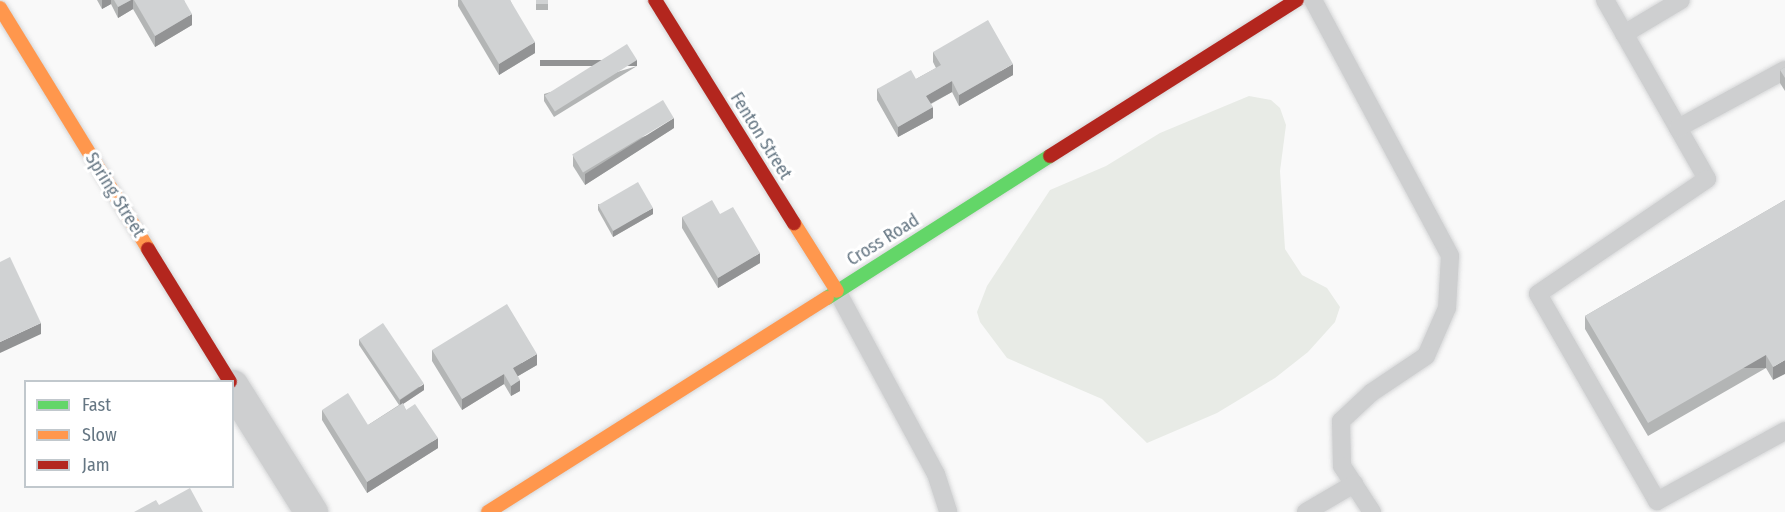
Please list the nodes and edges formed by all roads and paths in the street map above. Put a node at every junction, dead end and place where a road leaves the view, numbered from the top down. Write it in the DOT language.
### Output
graph roads {
  1 [pos="655,0"];
  2 [pos="1297,0"];
  3 [pos="1313,0"];
  4 [pos="1605,0"];
  5 [pos="1681,0"];
  6 [pos="0,8"];
  7 [pos="1624,34"];
  8 [pos="1785,70"];
  9 [pos="1678,128"];
  10 [pos="837,291"];
  11 [pos="229,380"];
  12 [pos="234,389"];
  13 [pos="1785,431"];
  14 [pos="1354,484"];
  15 [pos="311,512"];
  16 [pos="488,512"];
  17 [pos="948,512"];
  18 [pos="1306,512"];
  19 [pos="1372,512"];
  1 -- 10 [label="street, Fenton Street"];
  2 -- 10 [label="street, Cross Road"];
  3 -- 14 [label="lane"];
  4 -- 7 [label="lane"];
  5 -- 7 [label="lane"];
  6 -- 11 [label="street, Spring Street"];
  7 -- 9 [label="lane"];
  8 -- 9 [label="lane"];
  9 -- 13 [label="lane"];
  10 -- 16 [label="street, Cross Road"];
  10 -- 17 [label="lane"];
  12 -- 15 [label="street"];
  14 -- 18 [label="lane"];
  14 -- 19 [label="lane"];
}
